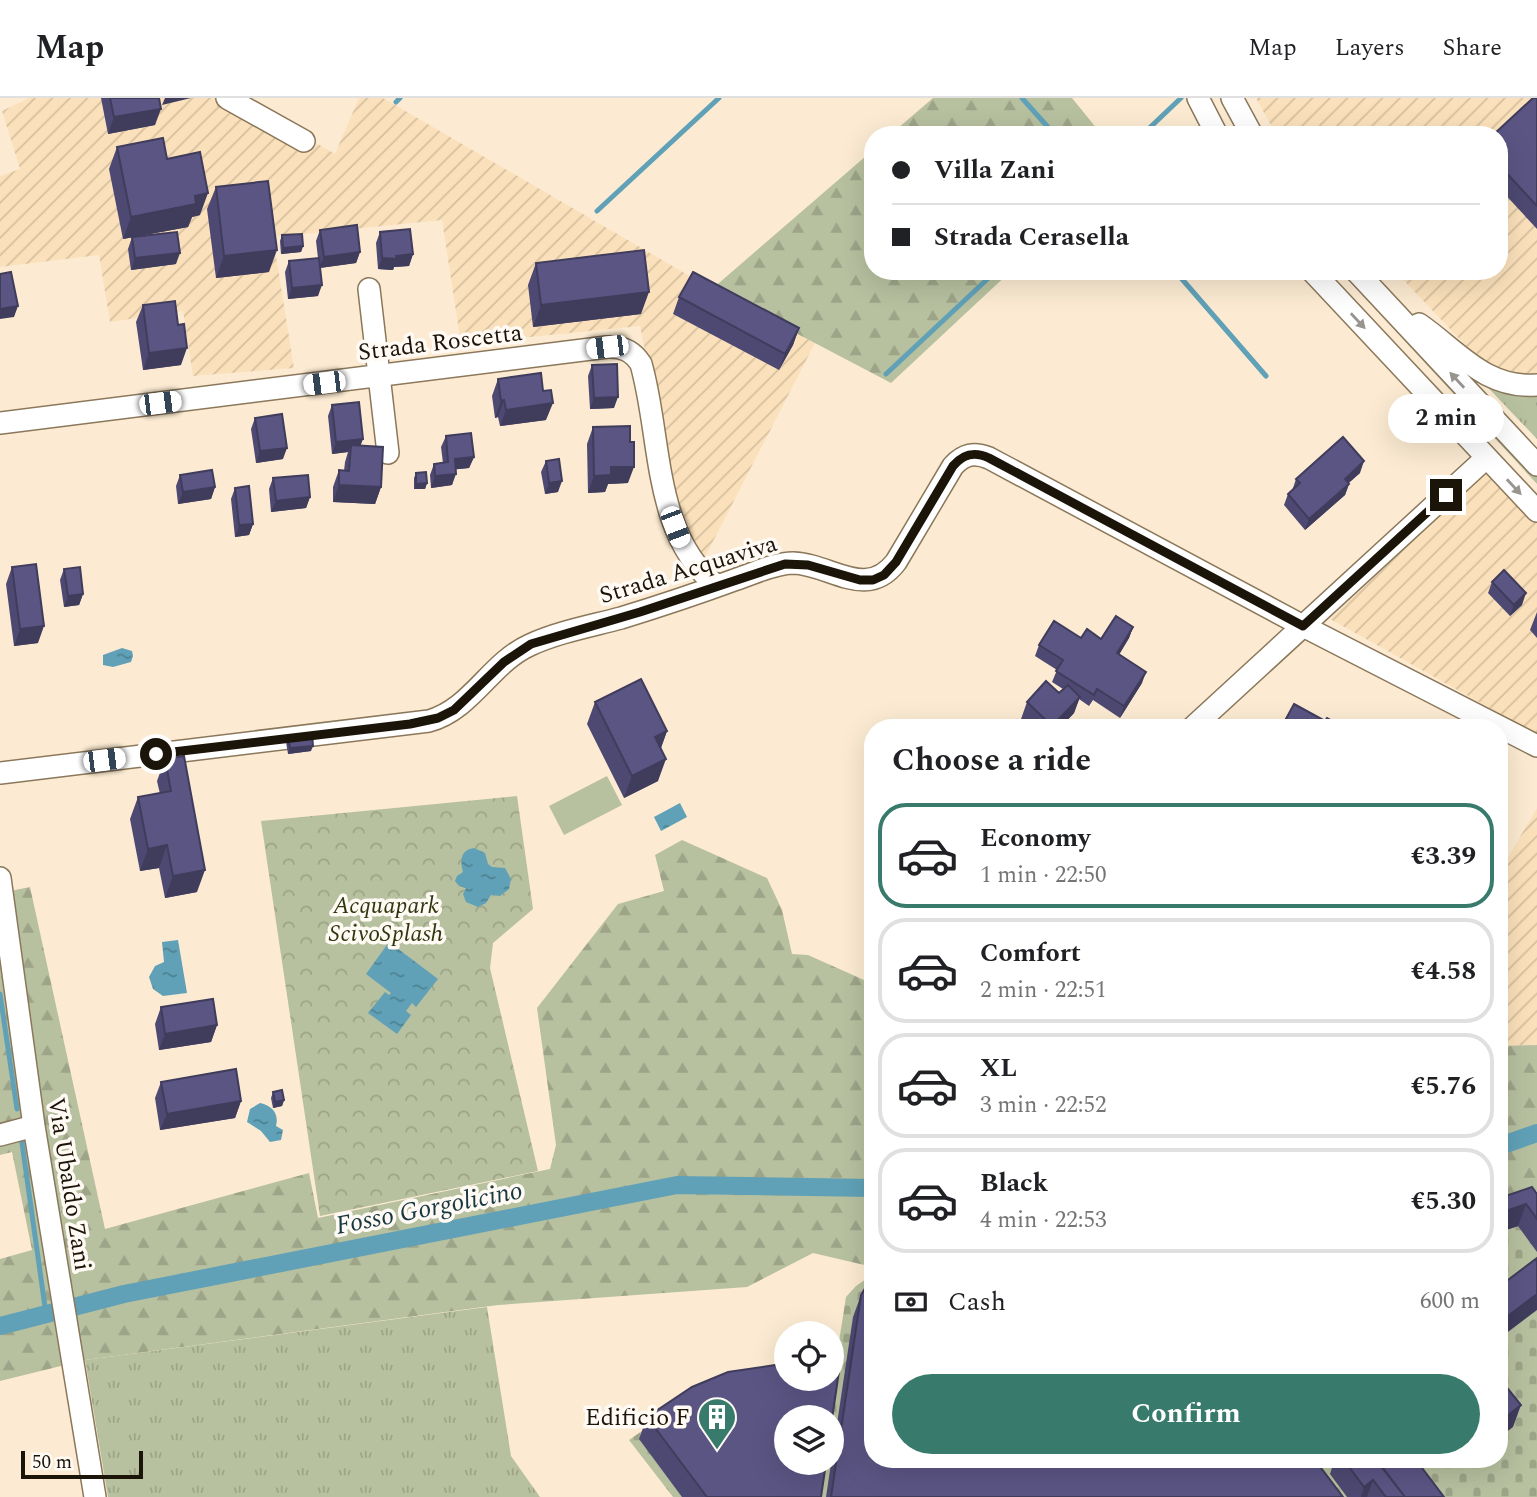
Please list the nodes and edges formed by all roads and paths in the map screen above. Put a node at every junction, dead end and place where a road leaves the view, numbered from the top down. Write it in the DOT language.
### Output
graph roads {
  1 [pos="228,98"];
  2 [pos="1198,98"];
  3 [pos="1232,98"];
  4 [pos="1212,126"];
  5 [pos="1247,126"];
  6 [pos="304,141"];
  7 [pos="1320,280"];
  8 [pos="1364,280"];
  9 [pos="369,289"];
  10 [pos="1379,296"];
  11 [pos="379,376"];
  12 [pos="1537,385"];
  13 [pos="0,423"];
  14 [pos="388,453"];
  15 [pos="1486,458"];
  16 [pos="1537,466"];
  17 [pos="1537,512"];
  18 [pos="717,586"];
  19 [pos="1303,626"];
  20 [pos="1202,719"];
  21 [pos="1484,719"];
  22 [pos="1508,731"];
  23 [pos="1537,746"];
  24 [pos="0,772"];
  25 [pos="0,878"];
  26 [pos="34,1126"];
  27 [pos="0,1135"];
  28 [pos="94,1497"];
  1 -- 6 [label="street"];
  2 -- 4 [label="street"];
  3 -- 5 [label="street"];
  7 -- 15 [label="street, one-way"];
  8 -- 10 [label="street"];
  9 -- 11 [label="street"];
  10 -- 12 [label="street"];
  16 -- 10 [label="street, one-way"];
  11 -- 13 [label="street, Strada Roscetta"];
  11 -- 14 [label="street"];
  11 -- 18 [label="street, Strada Roscetta"];
  15 -- 17 [label="street, one-way"];
  15 -- 19 [label="street"];
  18 -- 19 [label="street, Strada Acquaviva"];
  18 -- 24 [label="street, Strada Acquaviva"];
  19 -- 20 [label="street"];
  19 -- 21 [label="street, Strada Acquaviva"];
  22 -- 23 [label="street, Strada Acquaviva"];
  25 -- 26 [label="street, Via Ubaldo Zani"];
  26 -- 27 [label="street"];
  26 -- 28 [label="street, Via Ubaldo Zani"];
}
